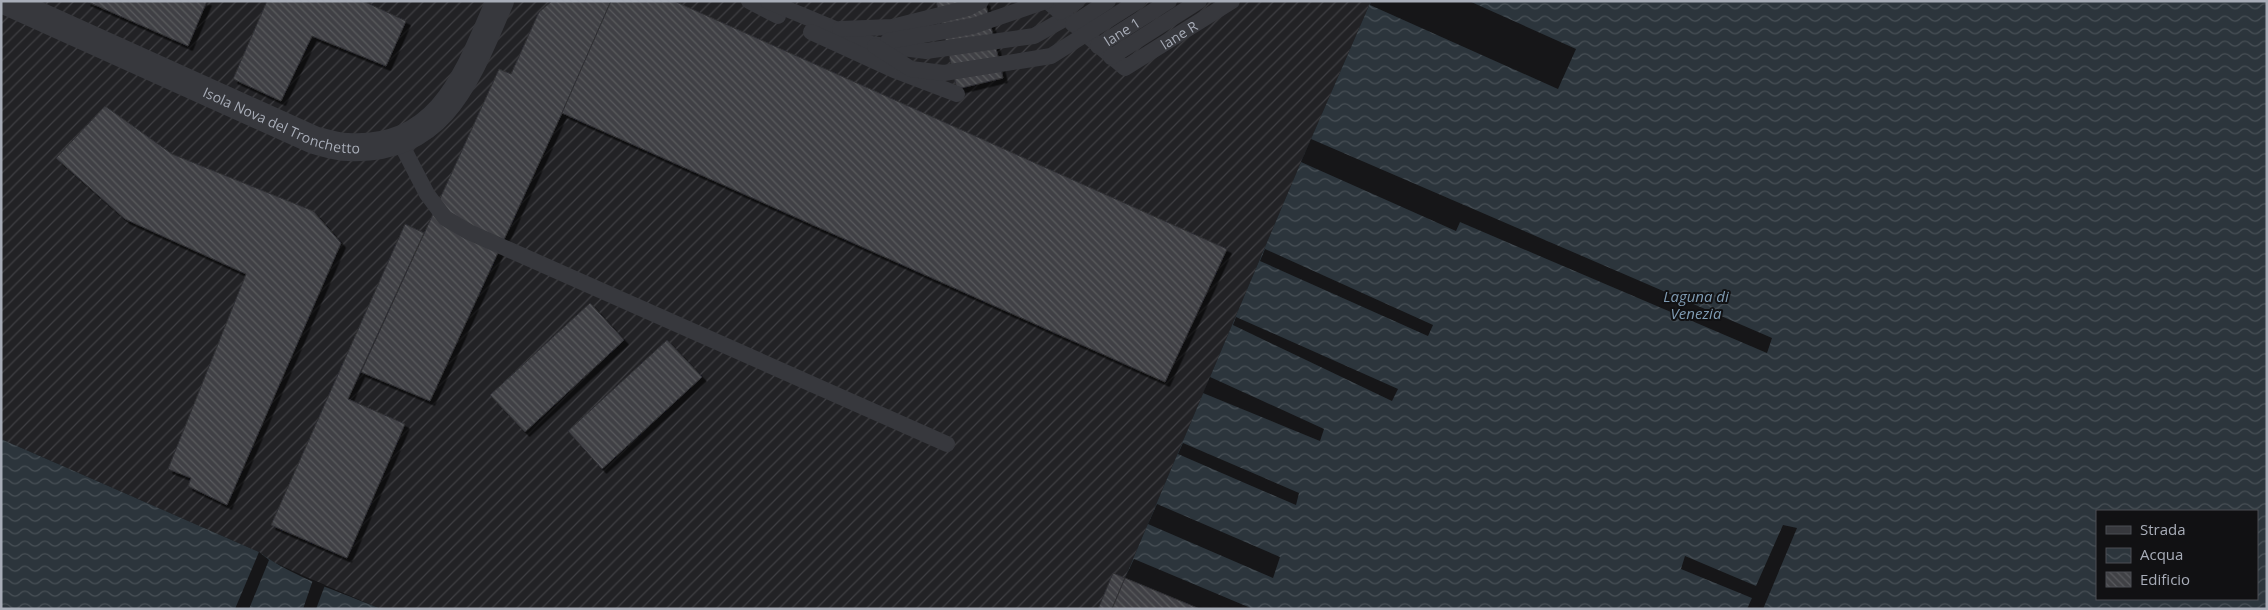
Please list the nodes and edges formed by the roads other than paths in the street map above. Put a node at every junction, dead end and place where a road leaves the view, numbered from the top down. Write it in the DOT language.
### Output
graph roads {
  1 [pos="6,1"];
  2 [pos="500,1"];
  3 [pos="749,1"];
  4 [pos="768,1"];
  5 [pos="981,1"];
  6 [pos="1046,1"];
  7 [pos="1077,1"];
  8 [pos="1108,1"];
  9 [pos="1138,1"];
  10 [pos="1169,1"];
  11 [pos="1199,1"];
  12 [pos="1232,1"];
  13 [pos="1066,18"];
  14 [pos="833,29"];
  15 [pos="1092,40"];
  16 [pos="871,44"];
  17 [pos="1111,57"];
  18 [pos="957,94"];
  19 [pos="399,140"];
  20 [pos="947,444"];
  1 -- 19 [label="street, Isola Nova del Tronchetto"];
  2 -- 19 [label="street, Isola Nova del Tronchetto"];
  3 -- 18 [label="lane"];
  4 -- 14 [label="lane"];
  5 -- 14 [label="lane"];
  6 -- 13 [label="lane"];
  6 -- 16 [label="lane"];
  7 -- 13 [label="lane"];
  8 -- 13 [label="lane"];
  9 -- 15 [label="lane"];
  10 -- 15 [label="lane, lane 1"];
  11 -- 17 [label="lane, lane R"];
  12 -- 17 [label="lane, lane R"];
  13 -- 15 [label="lane"];
  13 -- 16 [label="lane"];
  14 -- 16 [label="lane"];
  15 -- 16 [label="lane"];
  15 -- 17 [label="lane"];
  19 -- 20 [label="lane"];
}
